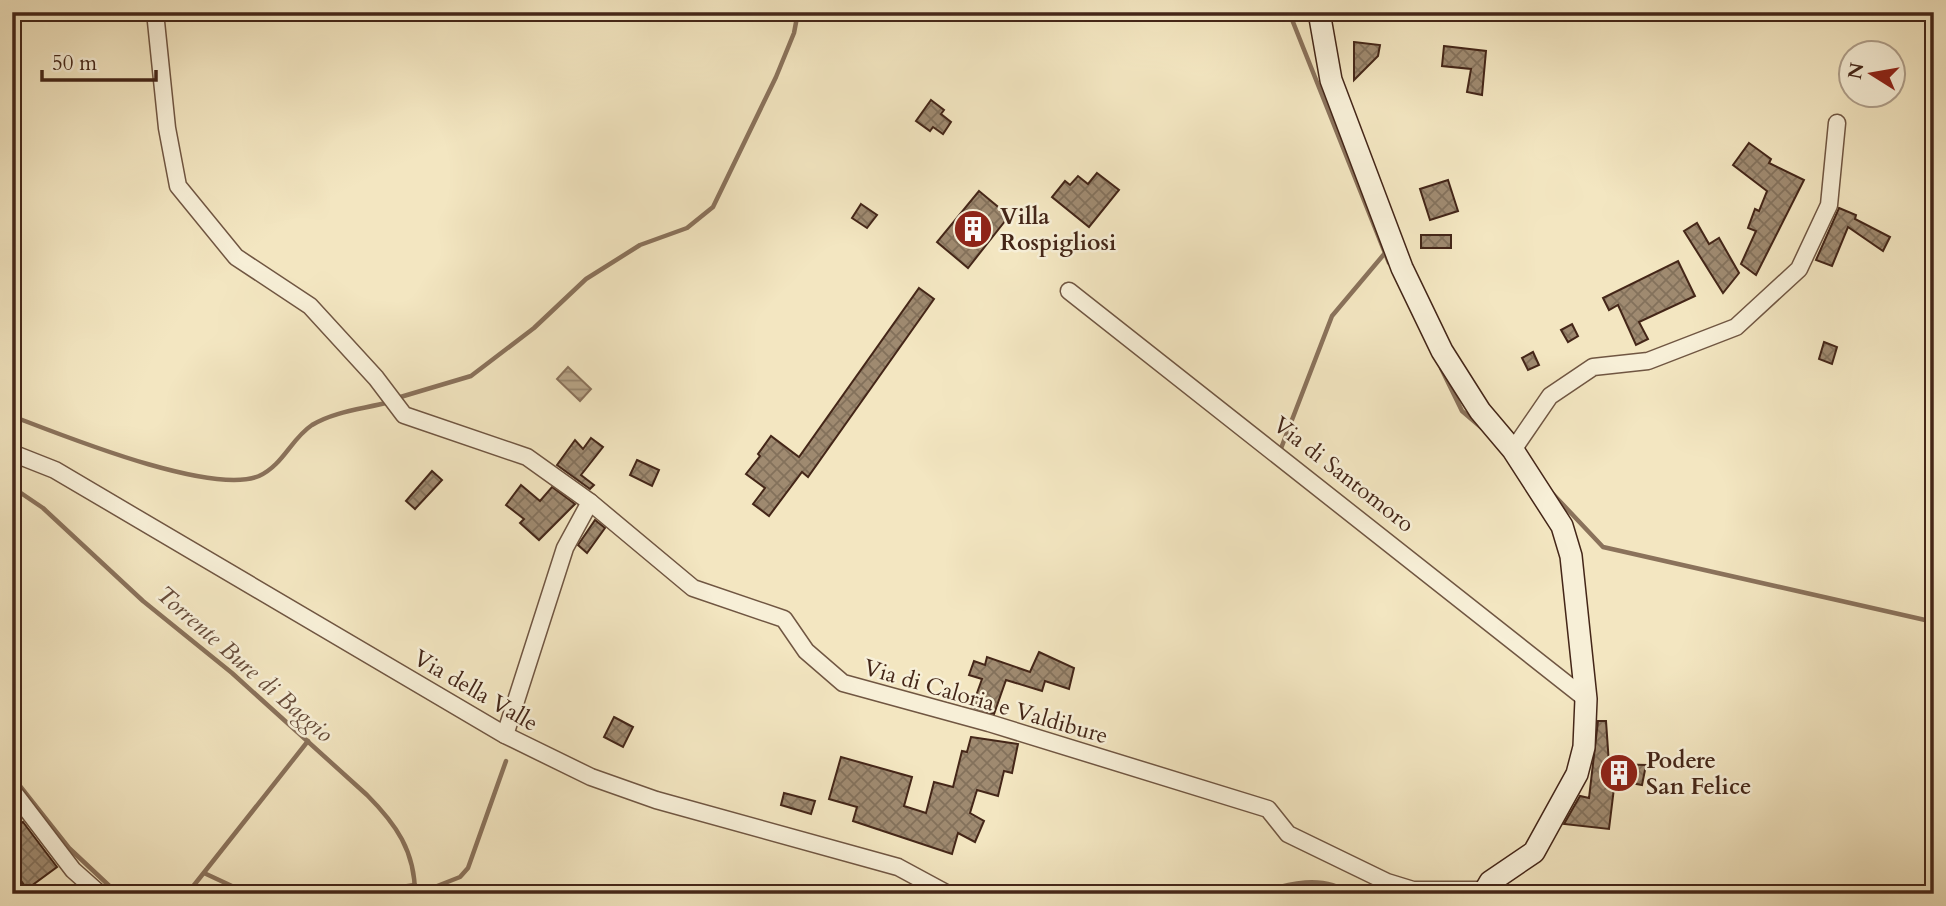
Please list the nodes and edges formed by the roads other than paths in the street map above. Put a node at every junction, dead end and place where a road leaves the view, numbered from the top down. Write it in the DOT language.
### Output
graph roads {
  1 [pos="155,12"];
  2 [pos="1320,12"];
  3 [pos="1838,123"];
  4 [pos="1069,291"];
  5 [pos="1513,450"];
  6 [pos="12,453"];
  7 [pos="590,502"];
  8 [pos="1586,699"];
  9 [pos="505,735"];
  10 [pos="12,790"];
  11 [pos="1484,892"];
  12 [pos="100,894"];
  13 [pos="948,894"];
  1 -- 7 [label="street, Via di Caloria e Valdibure"];
  2 -- 5 [label="main road"];
  3 -- 5 [label="street"];
  4 -- 8 [label="street, Via di Santomoro"];
  5 -- 8 [label="main road"];
  6 -- 9 [label="street, Via della Valle"];
  7 -- 9 [label="street"];
  7 -- 11 [label="street, Via di Caloria e Valdibure"];
  8 -- 11 [label="main road"];
  9 -- 13 [label="street, Via della Valle"];
  10 -- 12 [label="street"];
}
